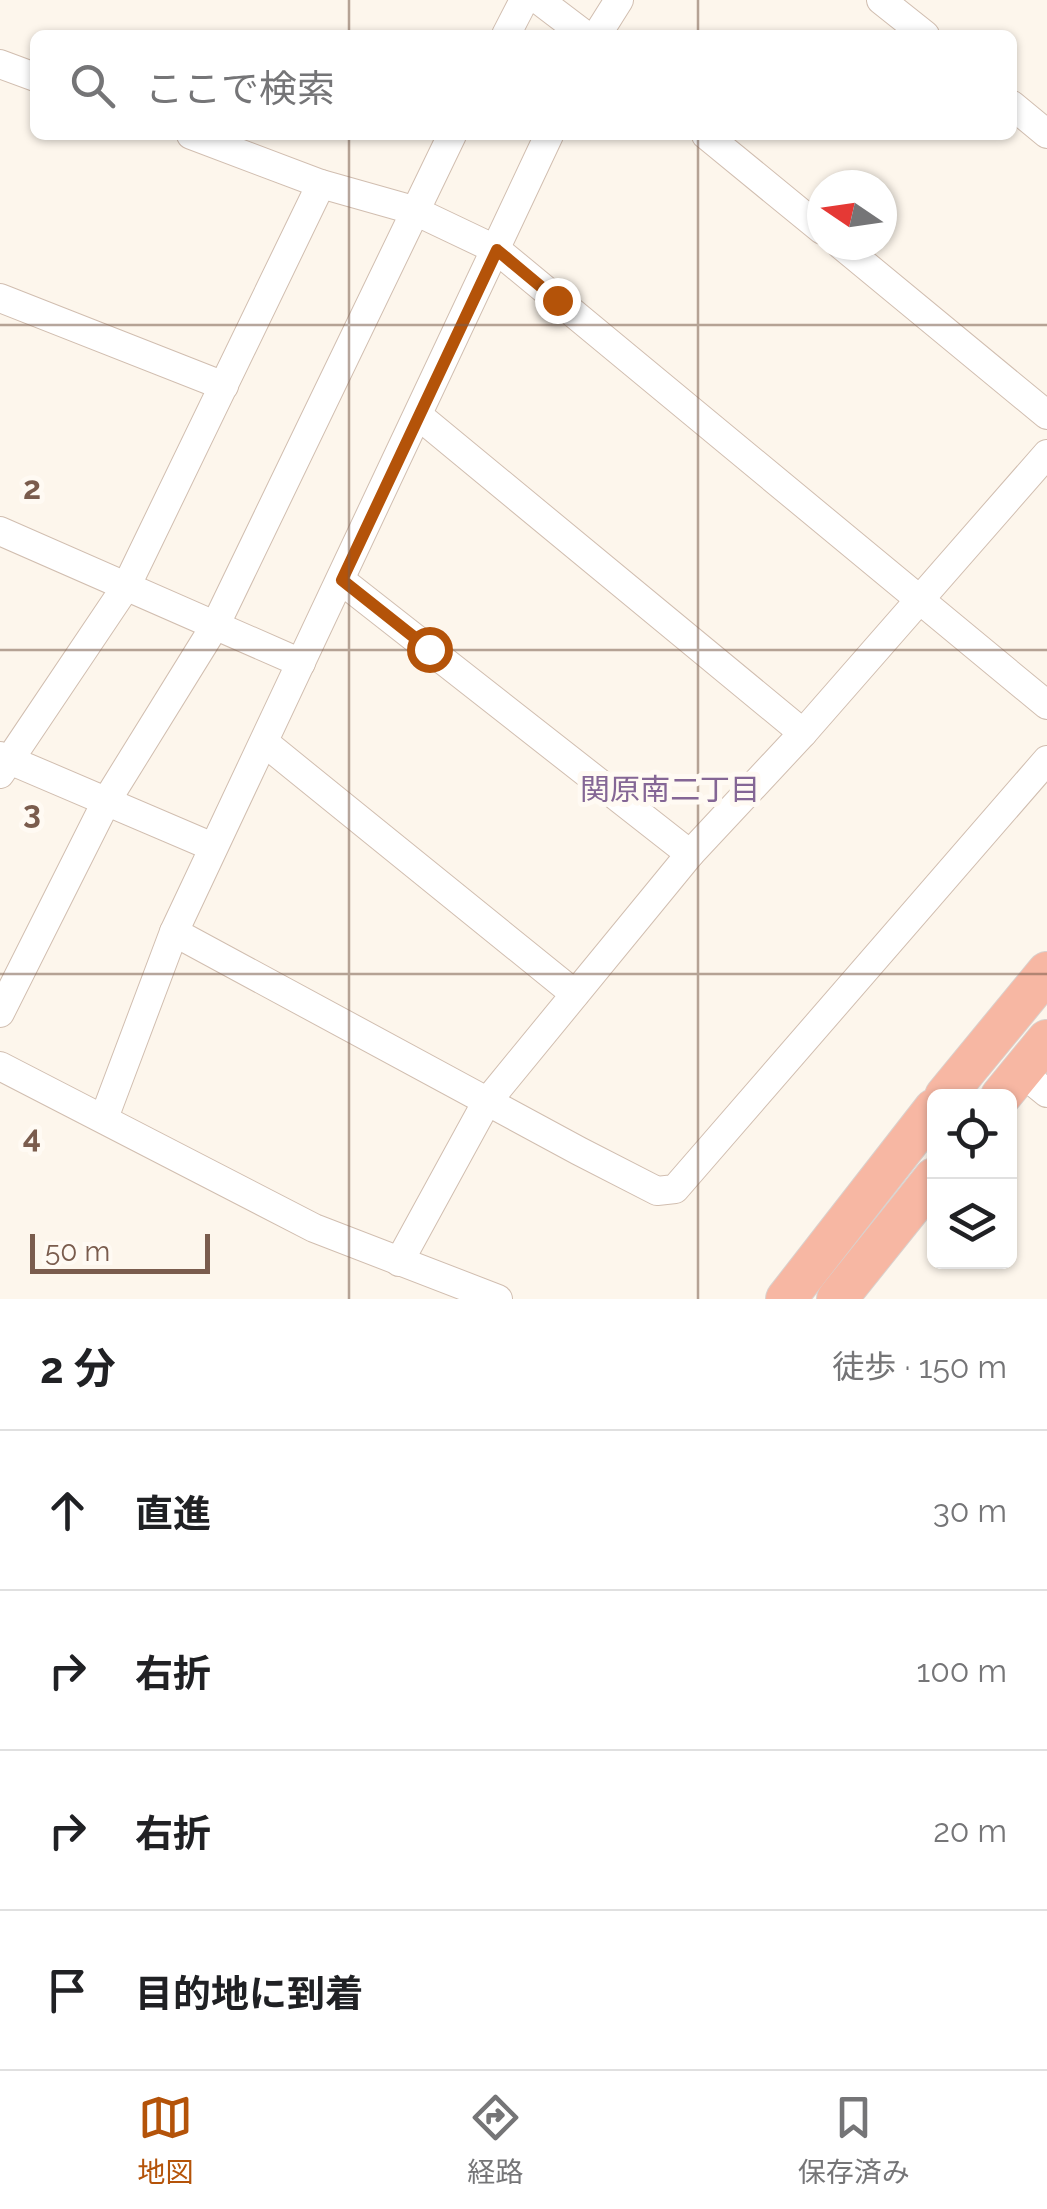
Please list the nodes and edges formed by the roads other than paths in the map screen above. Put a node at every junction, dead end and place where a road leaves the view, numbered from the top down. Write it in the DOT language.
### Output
graph roads {
  1 [pos="524,0"];
  2 [pos="539,0"];
  3 [pos="619,0"];
  4 [pos="881,0"];
  5 [pos="509,30"];
  6 [pos="578,30"];
  7 [pos="600,30"];
  8 [pos="919,30"];
  9 [pos="0,64"];
  10 [pos="30,75"];
  11 [pos="1017,109"];
  12 [pos="1047,134"];
  13 [pos="204,140"];
  14 [pos="449,140"];
  15 [pos="547,140"];
  16 [pos="712,140"];
  17 [pos="321,184"];
  18 [pos="413,210"];
  19 [pos="807,218"];
  20 [pos="497,250"];
  21 [pos="859,260"];
  22 [pos="0,298"];
  23 [pos="224,386"];
  24 [pos="1047,415"];
  25 [pos="419,416"];
  26 [pos="1047,454"];
  27 [pos="0,531"];
  28 [pos="342,580"];
  29 [pos="127,585"];
  30 [pos="917,599"];
  31 [pos="216,624"];
  32 [pos="301,663"];
  33 [pos="1047,706"];
  34 [pos="804,733"];
  35 [pos="265,743"];
  36 [pos="1047,760"];
  37 [pos="3,764"];
  38 [pos="108,800"];
  39 [pos="214,847"];
  40 [pos="690,854"];
  41 [pos="174,932"];
  42 [pos="1047,972"];
  43 [pos="575,994"];
  44 [pos="0,1013"];
  45 [pos="1047,1040"];
  46 [pos="0,1066"];
  47 [pos="1023,1087"];
  48 [pos="950,1089"];
  49 [pos="486,1102"];
  50 [pos="104,1118"];
  51 [pos="927,1118"];
  52 [pos="933,1179"];
  53 [pos="399,1262"];
  54 [pos="498,1299"];
  55 [pos="786,1299"];
  56 [pos="837,1299"];
  1 -- 5 [label="street"];
  2 -- 6 [label="street"];
  3 -- 7 [label="street"];
  4 -- 8 [label="street"];
  9 -- 10 [label="street"];
  11 -- 12 [label="street"];
  13 -- 17 [label="street"];
  14 -- 18 [label="street"];
  15 -- 20 [label="street"];
  16 -- 19 [label="street"];
  17 -- 18 [label="street"];
  17 -- 23 [label="street"];
  18 -- 20 [label="street"];
  18 -- 31 [label="street"];
  20 -- 25 [label="street"];
  20 -- 30 [label="street"];
  21 -- 24 [label="street"];
  22 -- 23 [label="street"];
  23 -- 29 [label="street"];
  25 -- 28 [label="street"];
  25 -- 34 [label="street"];
  26 -- 30 [label="street"];
  27 -- 29 [label="street"];
  28 -- 32 [label="street"];
  28 -- 40 [label="street"];
  29 -- 31 [label="street"];
  29 -- 37 [label="street"];
  30 -- 33 [label="street"];
  30 -- 34 [label="street"];
  31 -- 32 [label="street"];
  31 -- 38 [label="street"];
  32 -- 35 [label="street"];
  34 -- 40 [label="street"];
  35 -- 39 [label="street"];
  35 -- 43 [label="street"];
  36 -- 49 [label="street"];
  37 -- 38 [label="street"];
  38 -- 39 [label="street"];
  38 -- 44 [label="street"];
  39 -- 41 [label="street"];
  40 -- 43 [label="street"];
  41 -- 49 [label="street"];
  41 -- 50 [label="street"];
  42 -- 48 [label="highway"];
  43 -- 49 [label="street"];
  45 -- 47 [label="highway"];
  46 -- 50 [label="street"];
  49 -- 53 [label="street"];
  50 -- 53 [label="street"];
  51 -- 55 [label="highway"];
  52 -- 56 [label="highway"];
  53 -- 54 [label="street"];
}
